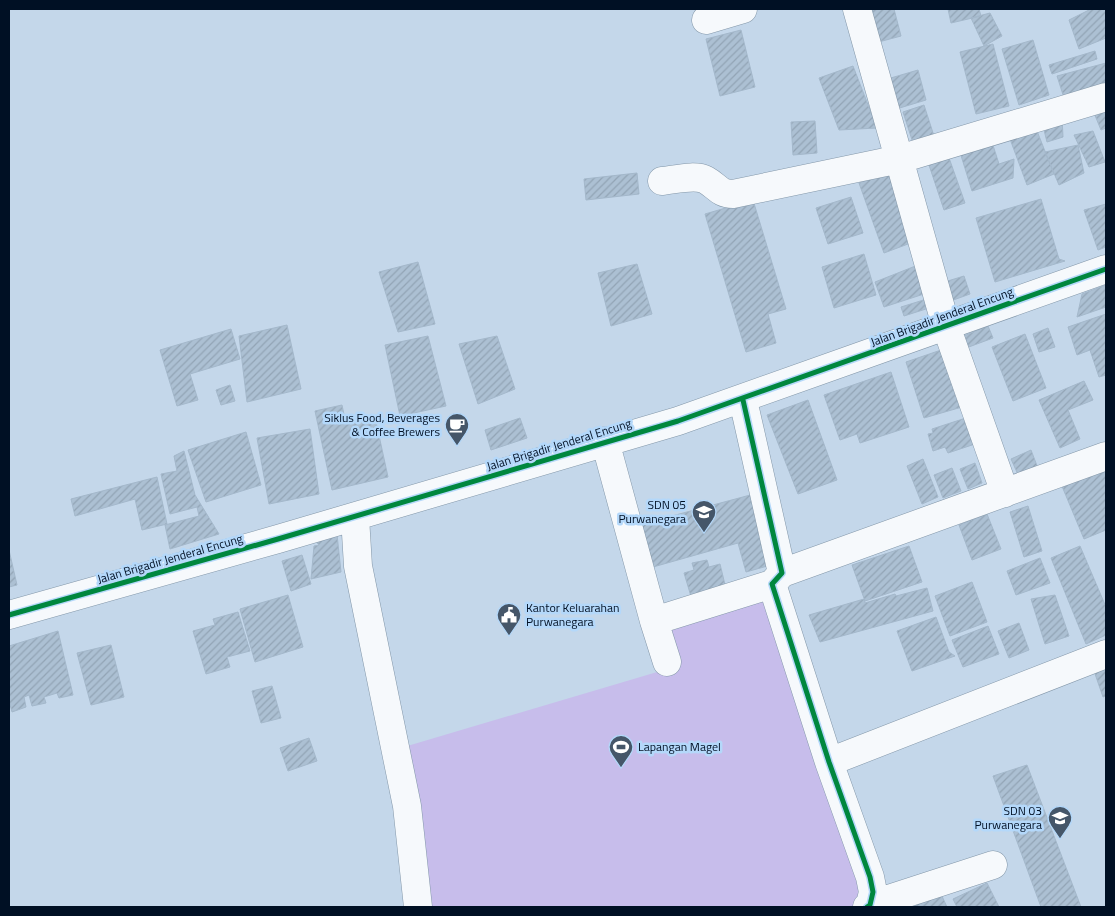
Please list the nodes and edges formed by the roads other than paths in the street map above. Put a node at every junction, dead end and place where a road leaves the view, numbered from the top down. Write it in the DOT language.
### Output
graph roads {
  1 [pos="744,9"];
  2 [pos="857,9"];
  3 [pos="706,20"];
  4 [pos="1106,97"];
  5 [pos="900,160"];
  6 [pos="662,181"];
  7 [pos="1106,269"];
  8 [pos="946,326"];
  9 [pos="743,400"];
  10 [pos="605,441"];
  11 [pos="1106,456"];
  12 [pos="1005,493"];
  13 [pos="355,516"];
  14 [pos="777,578"];
  15 [pos="9,615"];
  16 [pos="654,621"];
  17 [pos="1106,654"];
  18 [pos="667,662"];
  19 [pos="829,762"];
  20 [pos="993,865"];
  21 [pos="868,906"];
  22 [pos="418,907"];
  1 -- 3 [label="street"];
  2 -- 5 [label="street"];
  4 -- 5 [label="street"];
  5 -- 6 [label="street"];
  5 -- 8 [label="street"];
  7 -- 8 [label="street, Jalan Brigadir Jenderal Encung"];
  8 -- 9 [label="street, Jalan Brigadir Jenderal Encung"];
  8 -- 12 [label="street"];
  9 -- 10 [label="street, Jalan Brigadir Jenderal Encung"];
  9 -- 14 [label="street"];
  10 -- 13 [label="street, Jalan Brigadir Jenderal Encung"];
  10 -- 16 [label="street"];
  11 -- 12 [label="street"];
  12 -- 14 [label="street"];
  13 -- 15 [label="street, Jalan Brigadir Jenderal Encung"];
  13 -- 22 [label="street"];
  14 -- 16 [label="street"];
  14 -- 19 [label="street"];
  16 -- 18 [label="street"];
  17 -- 19 [label="street"];
  19 -- 21 [label="street"];
  20 -- 21 [label="street"];
}
